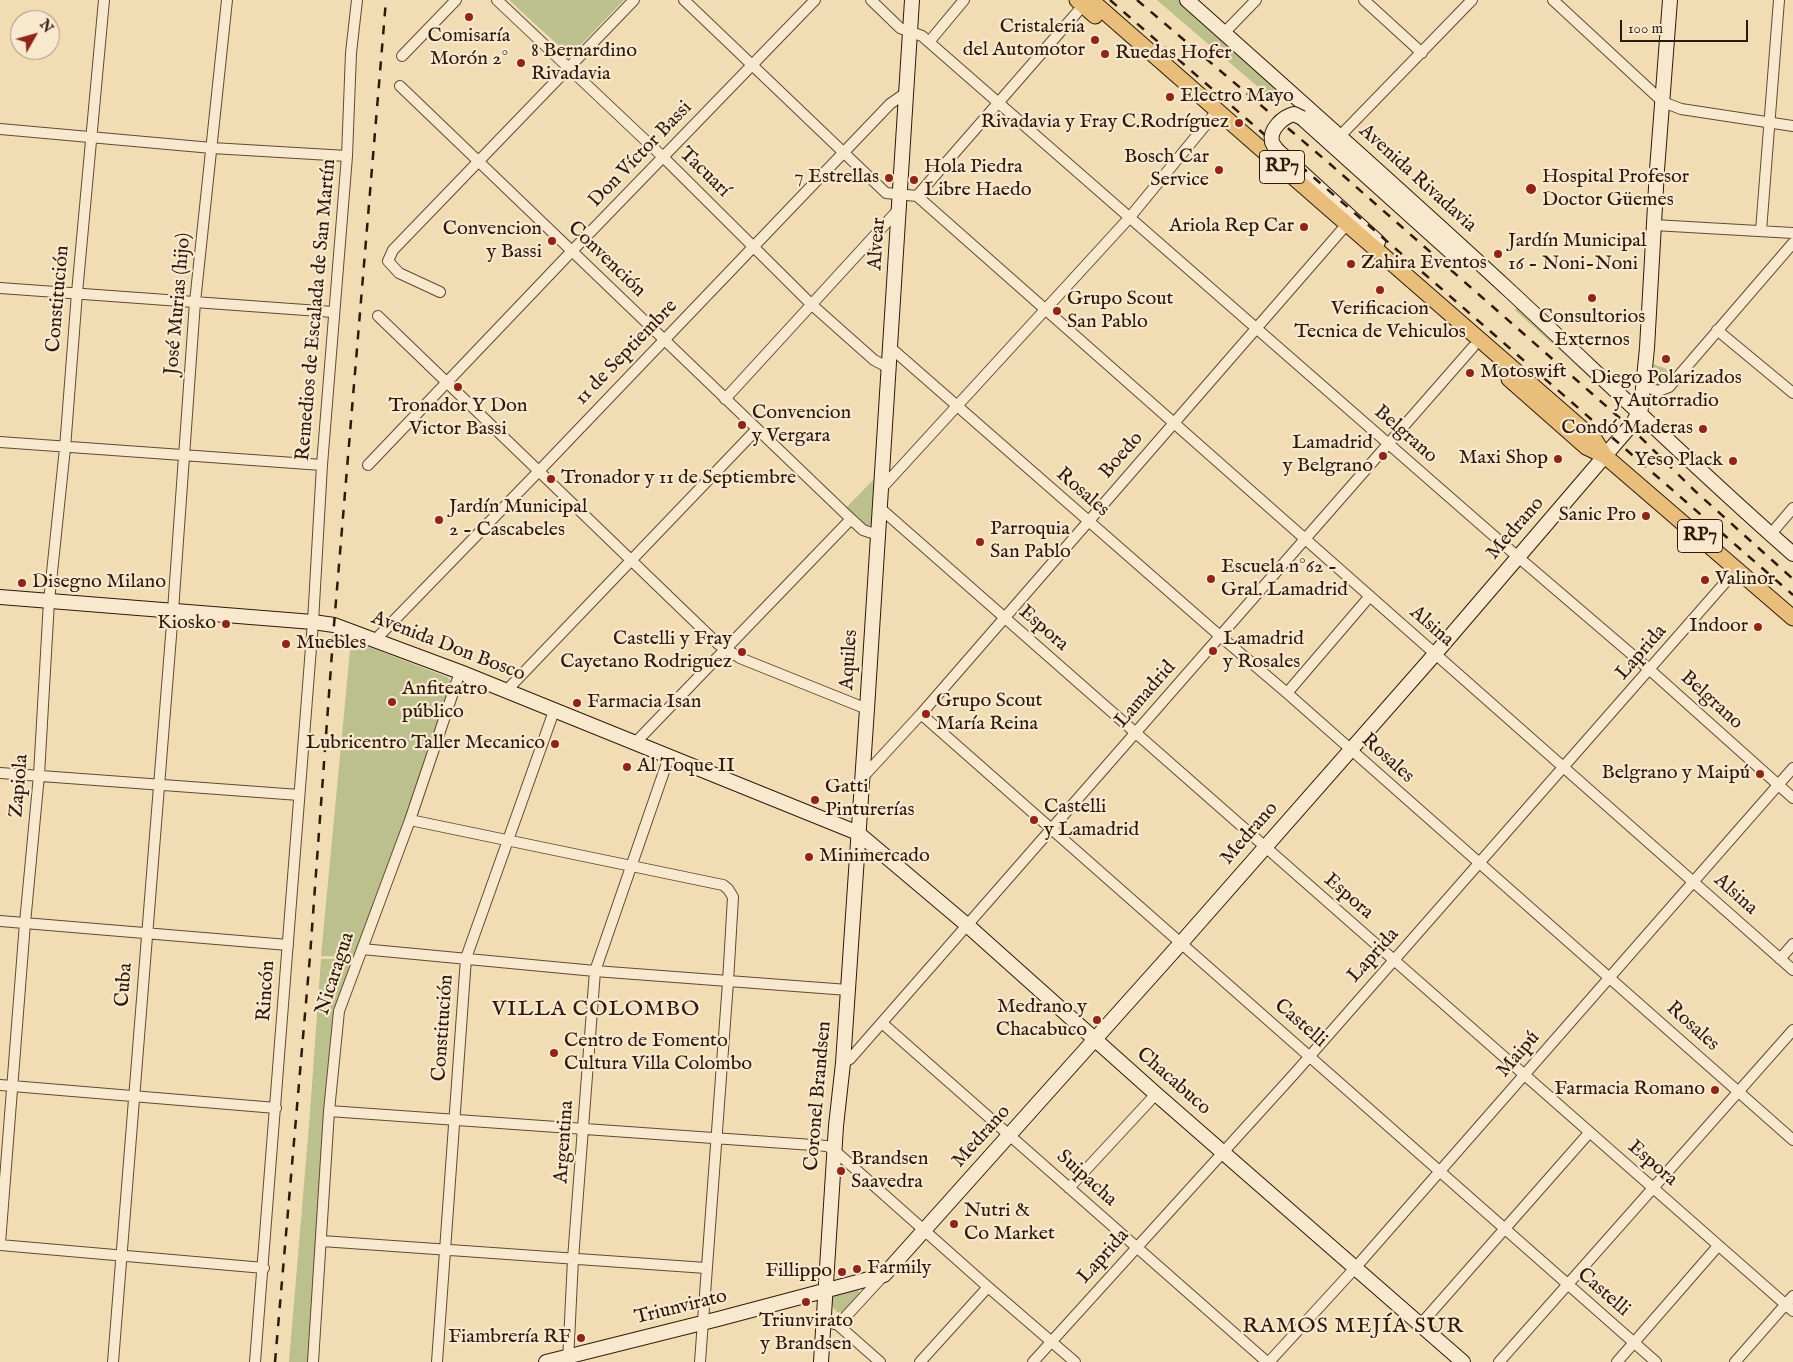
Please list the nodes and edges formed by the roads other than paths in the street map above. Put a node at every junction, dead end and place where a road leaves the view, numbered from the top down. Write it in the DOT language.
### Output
graph roads {
  1 [pos="104,0"];
  2 [pos="227,0"];
  3 [pos="356,0"];
  4 [pos="456,0"];
  5 [pos="497,0"];
  6 [pos="634,0"];
  7 [pos="684,0"];
  8 [pos="815,0"];
  9 [pos="871,0"];
  10 [pos="912,0"];
  11 [pos="964,0"];
  12 [pos="1187,0"];
  13 [pos="1256,0"];
  14 [pos="1364,0"];
  15 [pos="1472,0"];
  16 [pos="1552,0"];
  17 [pos="1670,0"];
  18 [pos="1780,0"];
  19 [pos="1085,1"];
  20 [pos="910,33"];
  21 [pos="1224,33"];
  22 [pos="929,42"];
  23 [pos="1422,53"];
  24 [pos="402,56"];
  25 [pos="752,65"];
  26 [pos="569,67"];
  27 [pos="400,86"];
  28 [pos="907,92"];
  29 [pos="1663,102"];
  30 [pos="999,103"];
  31 [pos="1214,115"];
  32 [pos="1770,123"];
  33 [pos="1793,126"];
  34 [pos="0,130"];
  35 [pos="92,136"];
  36 [pos="1340,136"];
  37 [pos="212,148"];
  38 [pos="843,153"];
  39 [pos="346,156"];
  40 [pos="663,157"];
  41 [pos="479,161"];
  42 [pos="901,194"];
  43 [pos="917,196"];
  44 [pos="900,209"];
  45 [pos="1130,217"];
  46 [pos="1654,225"];
  47 [pos="1344,228"];
  48 [pos="1761,230"];
  49 [pos="1793,233"];
  50 [pos="1793,243"];
  51 [pos="754,246"];
  52 [pos="572,251"];
  53 [pos="1476,260"];
  54 [pos="0,288"];
  55 [pos="440,292"];
  56 [pos="77,293"];
  57 [pos="195,302"];
  58 [pos="811,304"];
  59 [pos="1437,304"];
  60 [pos="1045,310"];
  61 [pos="333,312"];
  62 [pos="378,316"];
  63 [pos="1257,328"];
  64 [pos="1718,330"];
  65 [pos="663,340"];
  66 [pos="1473,347"];
  67 [pos="891,348"];
  68 [pos="889,368"];
  69 [pos="447,382"];
  70 [pos="1644,382"];
  71 [pos="1793,393"];
  72 [pos="725,399"];
  73 [pos="958,406"];
  74 [pos="1639,413"];
  75 [pos="1173,424"];
  76 [pos="756,429"];
  77 [pos="0,442"];
  78 [pos="1388,444"];
  79 [pos="65,448"];
  80 [pos="183,456"];
  81 [pos="1605,456"];
  82 [pos="322,465"];
  83 [pos="368,465"];
  84 [pos="538,472"];
  85 [pos="880,490"];
  86 [pos="880,508"];
  87 [pos="1793,508"];
  88 [pos="851,519"];
  89 [pos="1088,522"];
  90 [pos="878,535"];
  91 [pos="1770,535"];
  92 [pos="1306,539"];
  93 [pos="1793,554"];
  94 [pos="1518,557"];
  95 [pos="631,560"];
  96 [pos="1737,569"];
  97 [pos="1370,596"];
  98 [pos="0,597"];
  99 [pos="50,601"];
  100 [pos="173,611"];
  101 [pos="1004,618"];
  102 [pos="1793,618"];
  103 [pos="314,622"];
  104 [pos="1220,636"];
  105 [pos="376,640"];
  106 [pos="725,649"];
  107 [pos="1435,654"];
  108 [pos="1650,670"];
  109 [pos="460,672"];
  110 [pos="506,691"];
  111 [pos="1287,693"];
  112 [pos="867,709"];
  113 [pos="554,711"];
  114 [pos="921,714"];
  115 [pos="1136,733"];
  116 [pos="635,743"];
  117 [pos="1350,750"];
  118 [pos="669,757"];
  119 [pos="1565,767"];
  120 [pos="1793,768"];
  121 [pos="0,773"];
  122 [pos="38,775"];
  123 [pos="862,778"];
  124 [pos="159,784"];
  125 [pos="1778,785"];
  126 [pos="299,795"];
  127 [pos="1793,798"];
  128 [pos="410,820"];
  129 [pos="1052,830"];
  130 [pos="858,833"];
  131 [pos="508,840"];
  132 [pos="1265,848"];
  133 [pos="1480,864"];
  134 [pos="632,866"];
  135 [pos="1693,881"];
  136 [pos="0,921"];
  137 [pos="25,923"];
  138 [pos="967,926"];
  139 [pos="147,933"];
  140 [pos="1181,943"];
  141 [pos="1793,944"];
  142 [pos="288,945"];
  143 [pos="362,949"];
  144 [pos="466,958"];
  145 [pos="1780,959"];
  146 [pos="1394,960"];
  147 [pos="1793,970"];
  148 [pos="595,971"];
  149 [pos="1610,977"];
  150 [pos="728,982"];
  151 [pos="848,990"];
  152 [pos="882,1023"];
  153 [pos="1793,1030"];
  154 [pos="1095,1040"];
  155 [pos="1310,1056"];
  156 [pos="843,1063"];
  157 [pos="1524,1076"];
  158 [pos="0,1085"];
  159 [pos="12,1086"];
  160 [pos="1739,1092"];
  161 [pos="1156,1094"];
  162 [pos="134,1097"];
  163 [pos="276,1108"];
  164 [pos="329,1111"];
  165 [pos="455,1121"];
  166 [pos="583,1129"];
  167 [pos="1589,1133"];
  168 [pos="1010,1135"];
  169 [pos="717,1139"];
  170 [pos="1793,1140"];
  171 [pos="835,1151"];
  172 [pos="1224,1152"];
  173 [pos="1439,1171"];
  174 [pos="1069,1188"];
  175 [pos="1653,1189"];
  176 [pos="1504,1229"];
  177 [pos="925,1230"];
  178 [pos="322,1241"];
  179 [pos="0,1244"];
  180 [pos="1718,1246"];
  181 [pos="1137,1247"];
  182 [pos="445,1250"];
  183 [pos="122,1255"];
  184 [pos="574,1259"];
  185 [pos="1356,1267"];
  186 [pos="264,1268"];
  187 [pos="706,1268"];
  188 [pos="884,1276"];
  189 [pos="1567,1285"];
  190 [pos="988,1288"];
  191 [pos="826,1291"];
  192 [pos="1793,1296"];
  193 [pos="1789,1308"];
  194 [pos="823,1321"];
  195 [pos="704,1323"];
  196 [pos="838,1325"];
  197 [pos="1420,1325"];
  198 [pos="1051,1341"];
  199 [pos="1634,1343"];
  200 [pos="568,1359"];
  201 [pos="113,1362"];
  202 [pos="256,1362"];
  203 [pos="313,1362"];
  204 [pos="437,1362"];
  205 [pos="546,1362"];
  206 [pos="700,1362"];
  207 [pos="821,1362"];
  208 [pos="880,1362"];
  209 [pos="920,1362"];
  210 [pos="1033,1362"];
  211 [pos="1075,1362"];
  212 [pos="1268,1362"];
  213 [pos="1463,1362"];
  214 [pos="1499,1362"];
  215 [pos="1617,1362"];
  216 [pos="1656,1362"];
  217 [pos="1735,1362"];
  1 -- 35 [label="street, Constitución"];
  2 -- 37 [label="street, José Murias (hijo)"];
  3 -- 39 [label="street, Remedios de Escalada de San Martín"];
  4 -- 24 [label="street"];
  5 -- 26 [label="street, Tacuarí"];
  6 -- 26 [label="street"];
  7 -- 25 [label="street"];
  8 -- 25 [label="street, Don Víctor Bassi"];
  9 -- 20 [label="street, Belgrano"];
  10 -- 20 [label="street, Alvear"];
  11 -- 22 [label="street"];
  12 -- 21 [label="street, Avenida Rivadavia"];
  13 -- 21 [label="street"];
  14 -- 23 [label="street"];
  15 -- 23 [label="street"];
  16 -- 29 [label="street"];
  17 -- 29 [label="street"];
  18 -- 32 [label="street"];
  19 -- 30 [label="street"];
  19 -- 31 [label="main road, RP7"];
  20 -- 22 [label="street, Belgrano"];
  20 -- 28 [label="street, Alvear"];
  21 -- 36 [label="street, Avenida Rivadavia"];
  22 -- 30 [label="street, Belgrano"];
  23 -- 36 [label="street"];
  25 -- 38 [label="street"];
  25 -- 40 [label="street, Don Víctor Bassi"];
  26 -- 40 [label="street, Tacuarí"];
  26 -- 41 [label="street"];
  27 -- 41 [label="street, Convención"];
  28 -- 38 [label="street, 11 de Septiembre"];
  28 -- 42 [label="street, Alvear"];
  29 -- 32 [label="street"];
  29 -- 46 [label="street"];
  30 -- 43 [label="street"];
  30 -- 45 [label="street, Belgrano"];
  31 -- 45 [label="street"];
  31 -- 47 [label="main road, RP7"];
  32 -- 33 [label="street"];
  32 -- 48 [label="street"];
  34 -- 35 [label="street"];
  35 -- 37 [label="street"];
  35 -- 56 [label="street, Constitución"];
  36 -- 53 [label="street, Avenida Rivadavia"];
  37 -- 39 [label="street"];
  37 -- 57 [label="street, José Murias (hijo)"];
  38 -- 42 [label="street"];
  38 -- 51 [label="street, 11 de Septiembre"];
  39 -- 61 [label="street, Remedios de Escalada de San Martín"];
  40 -- 51 [label="street, Tacuarí"];
  40 -- 52 [label="street, Don Víctor Bassi"];
  41 -- 52 [label="street, Convención"];
  41 -- 55 [label="street"];
  42 -- 43 [label="street"];
  42 -- 44 [label="street, Alvear"];
  43 -- 60 [label="street, Alsina"];
  44 -- 58 [label="street"];
  44 -- 67 [label="street, Alvear"];
  45 -- 60 [label="street"];
  45 -- 63 [label="street, Belgrano"];
  46 -- 48 [label="street"];
  46 -- 70 [label="street"];
  47 -- 59 [label="main road, RP7"];
  47 -- 63 [label="street, Boedo"];
  47 -- 66 [label="main road, RP7"];
  48 -- 49 [label="street"];
  50 -- 64 [label="street"];
  51 -- 58 [label="street, Tacuarí"];
  51 -- 65 [label="street, 11 de Septiembre"];
  52 -- 65 [label="street, Convención"];
  52 -- 69 [label="street, Don Víctor Bassi"];
  53 -- 59 [label="street, bridge"];
  53 -- 74 [label="street, Avenida Rivadavia"];
  54 -- 56 [label="street"];
  56 -- 57 [label="street"];
  56 -- 79 [label="street, Constitución"];
  57 -- 61 [label="street"];
  57 -- 80 [label="street, José Murias (hijo)"];
  58 -- 68 [label="street, Tacuarí"];
  58 -- 72 [label="street"];
  59 -- 81 [label="main road, RP7"];
  60 -- 73 [label="street"];
  60 -- 75 [label="street, Alsina"];
  61 -- 82 [label="street, Remedios de Escalada de San Martín"];
  62 -- 69 [label="street"];
  63 -- 75 [label="street, Boedo"];
  63 -- 78 [label="street, Belgrano"];
  64 -- 70 [label="street"];
  64 -- 71 [label="street"];
  65 -- 72 [label="street, Convención"];
  65 -- 84 [label="street, 11 de Septiembre"];
  66 -- 78 [label="street, Lamadrid"];
  66 -- 81 [label="main road, RP7"];
  67 -- 68 [label="street, Alvear"];
  67 -- 73 [label="street"];
  68 -- 85 [label="street, Alvear"];
  69 -- 83 [label="street, Don Víctor Bassi"];
  69 -- 84 [label="street"];
  70 -- 74 [label="street"];
  72 -- 76 [label="street, Convención"];
  73 -- 85 [label="street"];
  73 -- 89 [label="street, Rosales"];
  74 -- 81 [label="street, Medrano"];
  74 -- 91 [label="street, Avenida Rivadavia"];
  75 -- 89 [label="street, Boedo"];
  75 -- 92 [label="street, Alsina"];
  76 -- 88 [label="street, Convención"];
  76 -- 95 [label="street"];
  77 -- 79 [label="street"];
  78 -- 92 [label="street, Lamadrid"];
  78 -- 94 [label="street, Belgrano"];
  79 -- 80 [label="street"];
  79 -- 99 [label="street, Constitución"];
  80 -- 82 [label="street"];
  80 -- 100 [label="street, José Murias (hijo)"];
  81 -- 94 [label="street, Medrano"];
  81 -- 96 [label="main road, RP7"];
  82 -- 103 [label="street, Remedios de Escalada de San Martín"];
  84 -- 95 [label="street"];
  84 -- 105 [label="street, 11 de Septiembre"];
  85 -- 86 [label="street, Aquiles"];
  86 -- 90 [label="street, Aquiles"];
  86 -- 101 [label="street, Espora"];
  87 -- 91 [label="street"];
  88 -- 90 [label="street, Convención"];
  88 -- 106 [label="street"];
  89 -- 101 [label="street, Boedo"];
  89 -- 104 [label="street, Rosales"];
  90 -- 112 [label="street, Aquiles"];
  91 -- 93 [label="street, Avenida Rivadavia"];
  92 -- 97 [label="street, Alsina"];
  92 -- 104 [label="street, Lamadrid"];
  94 -- 107 [label="street, Medrano"];
  94 -- 108 [label="street, Belgrano"];
  95 -- 106 [label="street"];
  95 -- 110 [label="street"];
  96 -- 102 [label="main road, RP7"];
  96 -- 108 [label="street, Laprida"];
  97 -- 107 [label="street, Alsina"];
  97 -- 111 [label="street"];
  98 -- 99 [label="street, Avenida Don Bosco"];
  99 -- 100 [label="street, Avenida Don Bosco"];
  99 -- 122 [label="street, Zapiola"];
  100 -- 103 [label="street, Avenida Don Bosco"];
  100 -- 124 [label="street, Cuba"];
  101 -- 114 [label="street, Boedo"];
  101 -- 115 [label="street, Espora"];
  103 -- 105 [label="street, Avenida Don Bosco"];
  103 -- 126 [label="street, Rincón"];
  104 -- 111 [label="street, Rosales"];
  104 -- 115 [label="street, Lamadrid"];
  105 -- 109 [label="street, Avenida Don Bosco"];
  106 -- 112 [label="street"];
  106 -- 116 [label="street"];
  107 -- 117 [label="street, Medrano"];
  107 -- 119 [label="street, Alsina"];
  108 -- 119 [label="street, Laprida"];
  108 -- 125 [label="street, Belgrano"];
  109 -- 110 [label="street, Avenida Don Bosco"];
  109 -- 128 [label="street, Nicaragua"];
  110 -- 113 [label="street, Avenida Don Bosco"];
  111 -- 117 [label="street, Rosales"];
  112 -- 123 [label="street, Aquiles"];
  113 -- 116 [label="street, Avenida Don Bosco"];
  113 -- 131 [label="street, Constitución"];
  114 -- 123 [label="street, Boedo"];
  114 -- 129 [label="street, Castelli"];
  115 -- 129 [label="street, Lamadrid"];
  115 -- 132 [label="street, Espora"];
  116 -- 118 [label="street, Avenida Don Bosco"];
  117 -- 132 [label="street, Medrano"];
  117 -- 133 [label="street, Rosales"];
  118 -- 130 [label="street, Avenida Don Bosco"];
  118 -- 134 [label="street, Argentina"];
  119 -- 133 [label="street, Laprida"];
  119 -- 135 [label="street, Alsina"];
  120 -- 125 [label="street, Maipú"];
  121 -- 122 [label="street"];
  122 -- 124 [label="street"];
  122 -- 137 [label="street, Zapiola"];
  123 -- 130 [label="street, Aquiles"];
  124 -- 126 [label="street"];
  124 -- 139 [label="street, Cuba"];
  125 -- 127 [label="street, Belgrano"];
  125 -- 135 [label="street, Maipú"];
  126 -- 142 [label="street, Rincón"];
  128 -- 131 [label="street"];
  128 -- 143 [label="street, Nicaragua"];
  129 -- 138 [label="street, Lamadrid"];
  129 -- 140 [label="street, Castelli"];
  130 -- 138 [label="street, Chacabuco"];
  130 -- 151 [label="street, Coronel Brandsen"];
  131 -- 134 [label="street"];
  131 -- 144 [label="street, Constitución"];
  132 -- 140 [label="street, Medrano"];
  132 -- 146 [label="street, Espora"];
  133 -- 146 [label="street, Laprida"];
  133 -- 149 [label="street, Rosales"];
  134 -- 148 [label="street, Argentina"];
  134 -- 150 [label="street"];
  135 -- 145 [label="street, Alsina"];
  135 -- 149 [label="street, Maipú"];
  136 -- 137 [label="street"];
  137 -- 139 [label="street"];
  137 -- 159 [label="street, Zapiola"];
  138 -- 152 [label="street, Lamadrid"];
  138 -- 154 [label="street, Chacabuco"];
  139 -- 142 [label="street"];
  139 -- 162 [label="street, Cuba"];
  140 -- 154 [label="street, Medrano"];
  140 -- 155 [label="street, Castelli"];
  141 -- 145 [label="street"];
  142 -- 163 [label="street, Rincón"];
  143 -- 144 [label="street"];
  143 -- 164 [label="street, Nicaragua"];
  144 -- 148 [label="street"];
  144 -- 165 [label="street, Constitución"];
  145 -- 147 [label="street, Alsina"];
  146 -- 155 [label="street, Laprida"];
  146 -- 157 [label="street, Espora"];
  148 -- 150 [label="street"];
  148 -- 166 [label="street, Argentina"];
  149 -- 157 [label="street, Maipú"];
  149 -- 160 [label="street, Rosales"];
  150 -- 151 [label="street"];
  150 -- 169 [label="street"];
  151 -- 156 [label="street, Coronel Brandsen"];
  152 -- 156 [label="street, Lamadrid"];
  152 -- 168 [label="street, Suipacha"];
  153 -- 160 [label="street"];
  154 -- 161 [label="street, Chacabuco"];
  154 -- 168 [label="street, Medrano"];
  155 -- 172 [label="street, Laprida"];
  155 -- 173 [label="street, Castelli"];
  156 -- 171 [label="street, Coronel Brandsen"];
  157 -- 167 [label="street, Espora"];
  157 -- 173 [label="street, Maipú"];
  158 -- 159 [label="street"];
  159 -- 162 [label="street"];
  159 -- 179 [label="street, Zapiola"];
  160 -- 170 [label="street, Rosales"];
  160 -- 175 [label="street"];
  161 -- 172 [label="street, Chacabuco"];
  161 -- 174 [label="street"];
  162 -- 163 [label="street"];
  162 -- 183 [label="street, Cuba"];
  163 -- 186 [label="street, Rincón"];
  164 -- 165 [label="street"];
  164 -- 178 [label="street, Nicaragua"];
  165 -- 166 [label="street"];
  165 -- 182 [label="street, Constitución"];
  166 -- 169 [label="street"];
  166 -- 184 [label="street, Argentina"];
  167 -- 175 [label="street, Espora"];
  167 -- 176 [label="street"];
  168 -- 174 [label="street, Suipacha"];
  168 -- 177 [label="street, Medrano"];
  169 -- 171 [label="street"];
  169 -- 187 [label="street"];
  171 -- 177 [label="street"];
  171 -- 191 [label="street, Coronel Brandsen"];
  172 -- 181 [label="street, Laprida"];
  172 -- 185 [label="street, Chacabuco"];
  173 -- 176 [label="street, Castelli"];
  173 -- 185 [label="street, Maipú"];
  174 -- 181 [label="street, Suipacha"];
  175 -- 180 [label="street, Espora"];
  175 -- 189 [label="street"];
  176 -- 189 [label="street, Castelli"];
  176 -- 197 [label="street"];
  177 -- 188 [label="street, Medrano"];
  177 -- 190 [label="street"];
  178 -- 182 [label="street"];
  178 -- 203 [label="street, Nicaragua"];
  179 -- 183 [label="street"];
  180 -- 193 [label="street, Espora"];
  180 -- 199 [label="street"];
  181 -- 198 [label="street, Laprida"];
  181 -- 212 [label="street, Suipacha"];
  182 -- 184 [label="street"];
  182 -- 204 [label="street, Constitución"];
  183 -- 186 [label="street"];
  183 -- 201 [label="street, Cuba"];
  184 -- 187 [label="street"];
  184 -- 200 [label="street, Argentina"];
  185 -- 197 [label="street, Chacabuco"];
  185 -- 212 [label="street, Maipú"];
  186 -- 202 [label="street, Rincón"];
  187 -- 195 [label="street"];
  188 -- 191 [label="street"];
  188 -- 196 [label="street, Medrano"];
  189 -- 199 [label="street, Castelli"];
  189 -- 214 [label="street"];
  190 -- 198 [label="street"];
  190 -- 209 [label="street"];
  191 -- 194 [label="street, Coronel Brandsen"];
  191 -- 195 [label="street, Triunvirato"];
  192 -- 193 [label="street"];
  193 -- 217 [label="street"];
  194 -- 196 [label="street"];
  194 -- 207 [label="street, Coronel Brandsen"];
  195 -- 200 [label="street, Triunvirato"];
  195 -- 206 [label="street"];
  196 -- 208 [label="street"];
  197 -- 213 [label="street, Chacabuco"];
  198 -- 210 [label="street, Laprida"];
  198 -- 211 [label="street"];
  199 -- 215 [label="street"];
  199 -- 216 [label="street, Castelli"];
  200 -- 205 [label="street, Triunvirato"];
}
